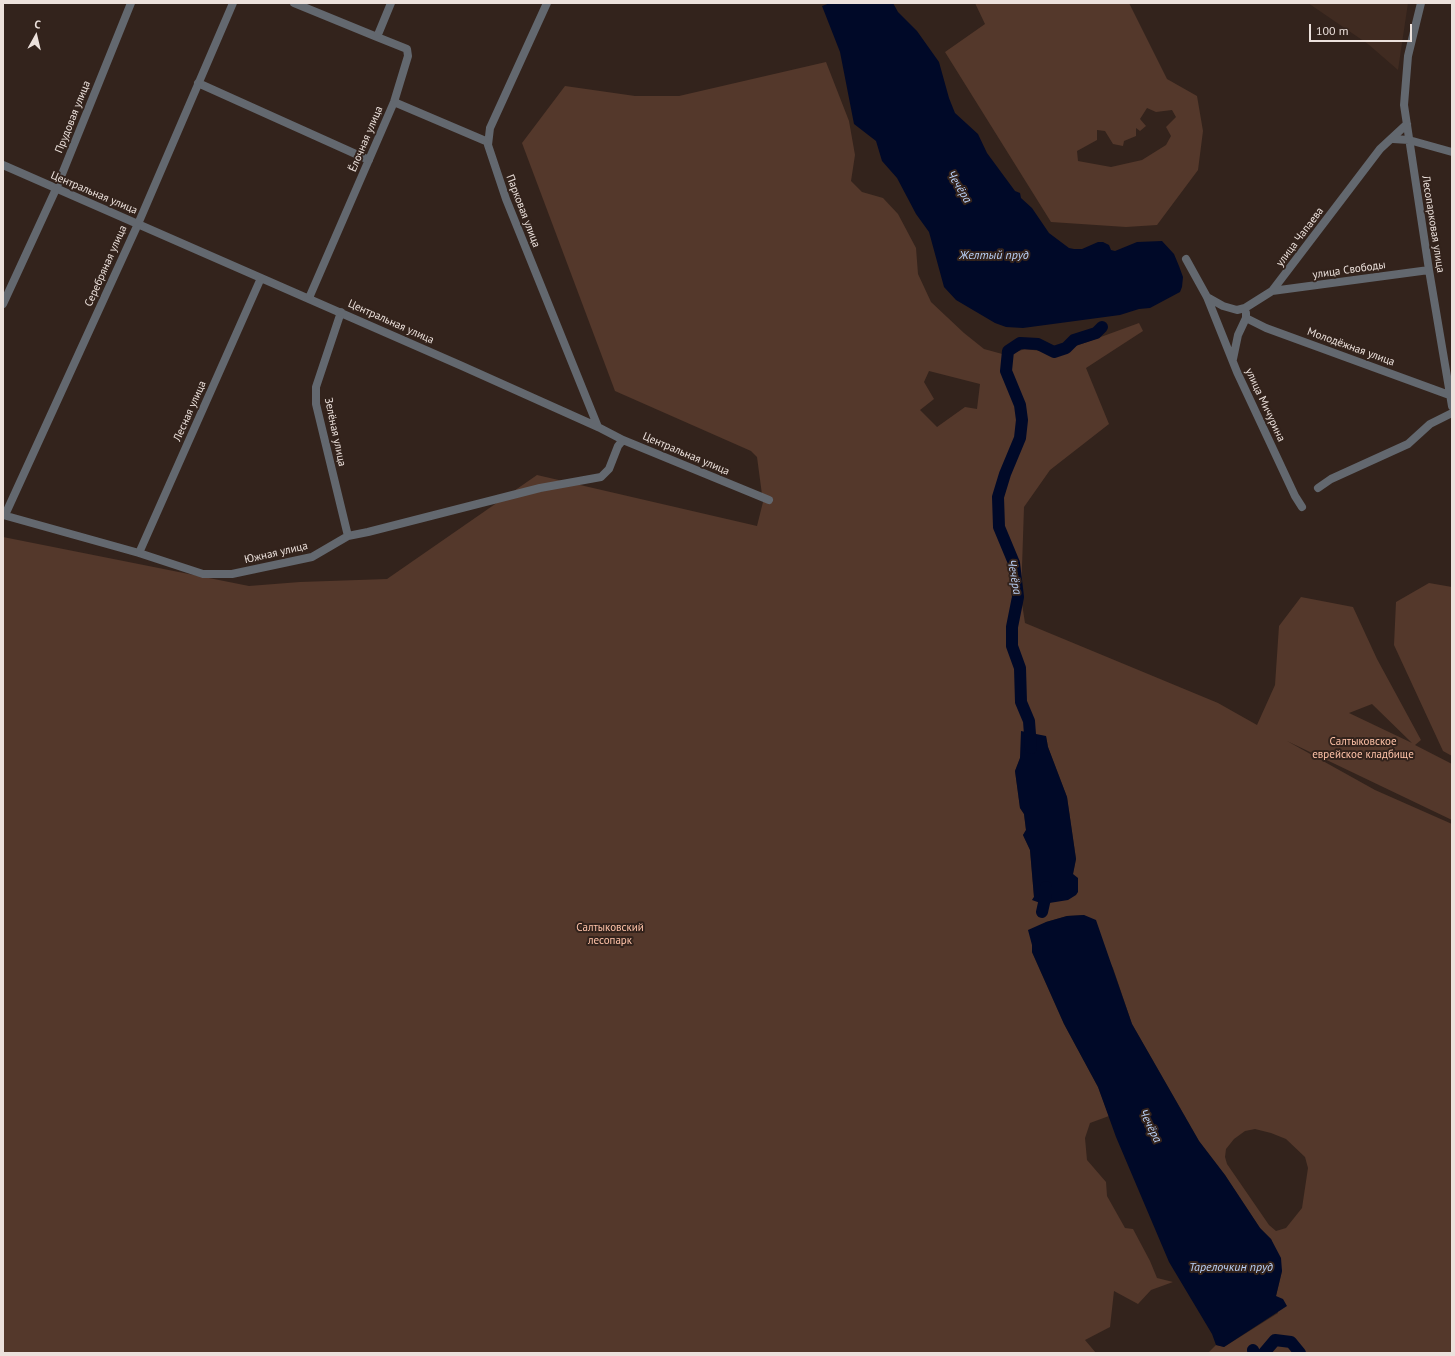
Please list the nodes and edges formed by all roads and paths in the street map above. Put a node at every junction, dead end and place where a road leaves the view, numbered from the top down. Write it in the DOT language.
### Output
graph roads {
  1 [pos="131,3"];
  2 [pos="234,3"];
  3 [pos="294,3"];
  4 [pos="391,3"];
  5 [pos="547,3"];
  6 [pos="1421,3"];
  7 [pos="377,37"];
  8 [pos="198,83"];
  9 [pos="394,102"];
  10 [pos="1407,124"];
  11 [pos="1393,139"];
  12 [pos="1409,140"];
  13 [pos="488,142"];
  14 [pos="1452,152"];
  15 [pos="369,160"];
  16 [pos="3,165"];
  17 [pos="56,189"];
  18 [pos="138,224"];
  19 [pos="1186,258"];
  20 [pos="1429,270"];
  21 [pos="261,278"];
  22 [pos="1272,291"];
  23 [pos="1207,297"];
  24 [pos="309,298"];
  25 [pos="3,304"];
  26 [pos="1245,308"];
  27 [pos="341,312"];
  28 [pos="1246,318"];
  29 [pos="1233,361"];
  30 [pos="1451,395"];
  31 [pos="1452,406"];
  32 [pos="1452,413"];
  33 [pos="598,427"];
  34 [pos="623,440"];
  35 [pos="1318,488"];
  36 [pos="770,500"];
  37 [pos="1302,507"];
  38 [pos="4,515"];
  39 [pos="348,536"];
  40 [pos="139,553"];
  1 -- 17 [label="street, Прудовая улица"];
  2 -- 8 [label="street, Серебряная улица"];
  3 -- 7 [label="street"];
  4 -- 7 [label="street"];
  5 -- 13 [label="street, Парковая улица"];
  6 -- 10 [label="street, Лесопарковая улица"];
  7 -- 9 [label="street, Ёлочная улица"];
  8 -- 15 [label="street"];
  8 -- 18 [label="street, Серебряная улица"];
  9 -- 13 [label="street"];
  9 -- 15 [label="street, Ёлочная улица"];
  10 -- 11 [label="street, улица Чапаева"];
  10 -- 12 [label="street, Лесопарковая улица"];
  11 -- 12 [label="street"];
  11 -- 22 [label="street, улица Чапаева"];
  12 -- 14 [label="street"];
  12 -- 20 [label="street, Лесопарковая улица"];
  13 -- 33 [label="street, Парковая улица"];
  15 -- 24 [label="street, Ёлочная улица"];
  16 -- 17 [label="street, Центральная улица"];
  17 -- 18 [label="street, Центральная улица"];
  17 -- 25 [label="street, Прудовая улица"];
  18 -- 21 [label="street, Центральная улица"];
  18 -- 38 [label="street, Серебряная улица"];
  19 -- 23 [label="street"];
  20 -- 22 [label="street, улица Свободы"];
  20 -- 30 [label="street, Лесопарковая улица"];
  21 -- 24 [label="street, Центральная улица"];
  21 -- 40 [label="street, Лесная улица"];
  22 -- 26 [label="street, улица Чапаева"];
  23 -- 26 [label="street"];
  23 -- 29 [label="street"];
  24 -- 27 [label="street, Центральная улица"];
  26 -- 28 [label="street"];
  27 -- 33 [label="street, Центральная улица"];
  27 -- 39 [label="street, Зелёная улица"];
  28 -- 29 [label="street, улица Мичурина"];
  28 -- 30 [label="street, Молодёжная улица"];
  29 -- 37 [label="street, улица Мичурина"];
  30 -- 31 [label="street, Лесопарковая улица"];
  32 -- 35 [label="street"];
  33 -- 34 [label="street, Центральная улица"];
  34 -- 36 [label="street, Центральная улица"];
  34 -- 39 [label="street, Южная улица"];
  38 -- 40 [label="street, Южная улица"];
  39 -- 40 [label="street, Южная улица"];
}
